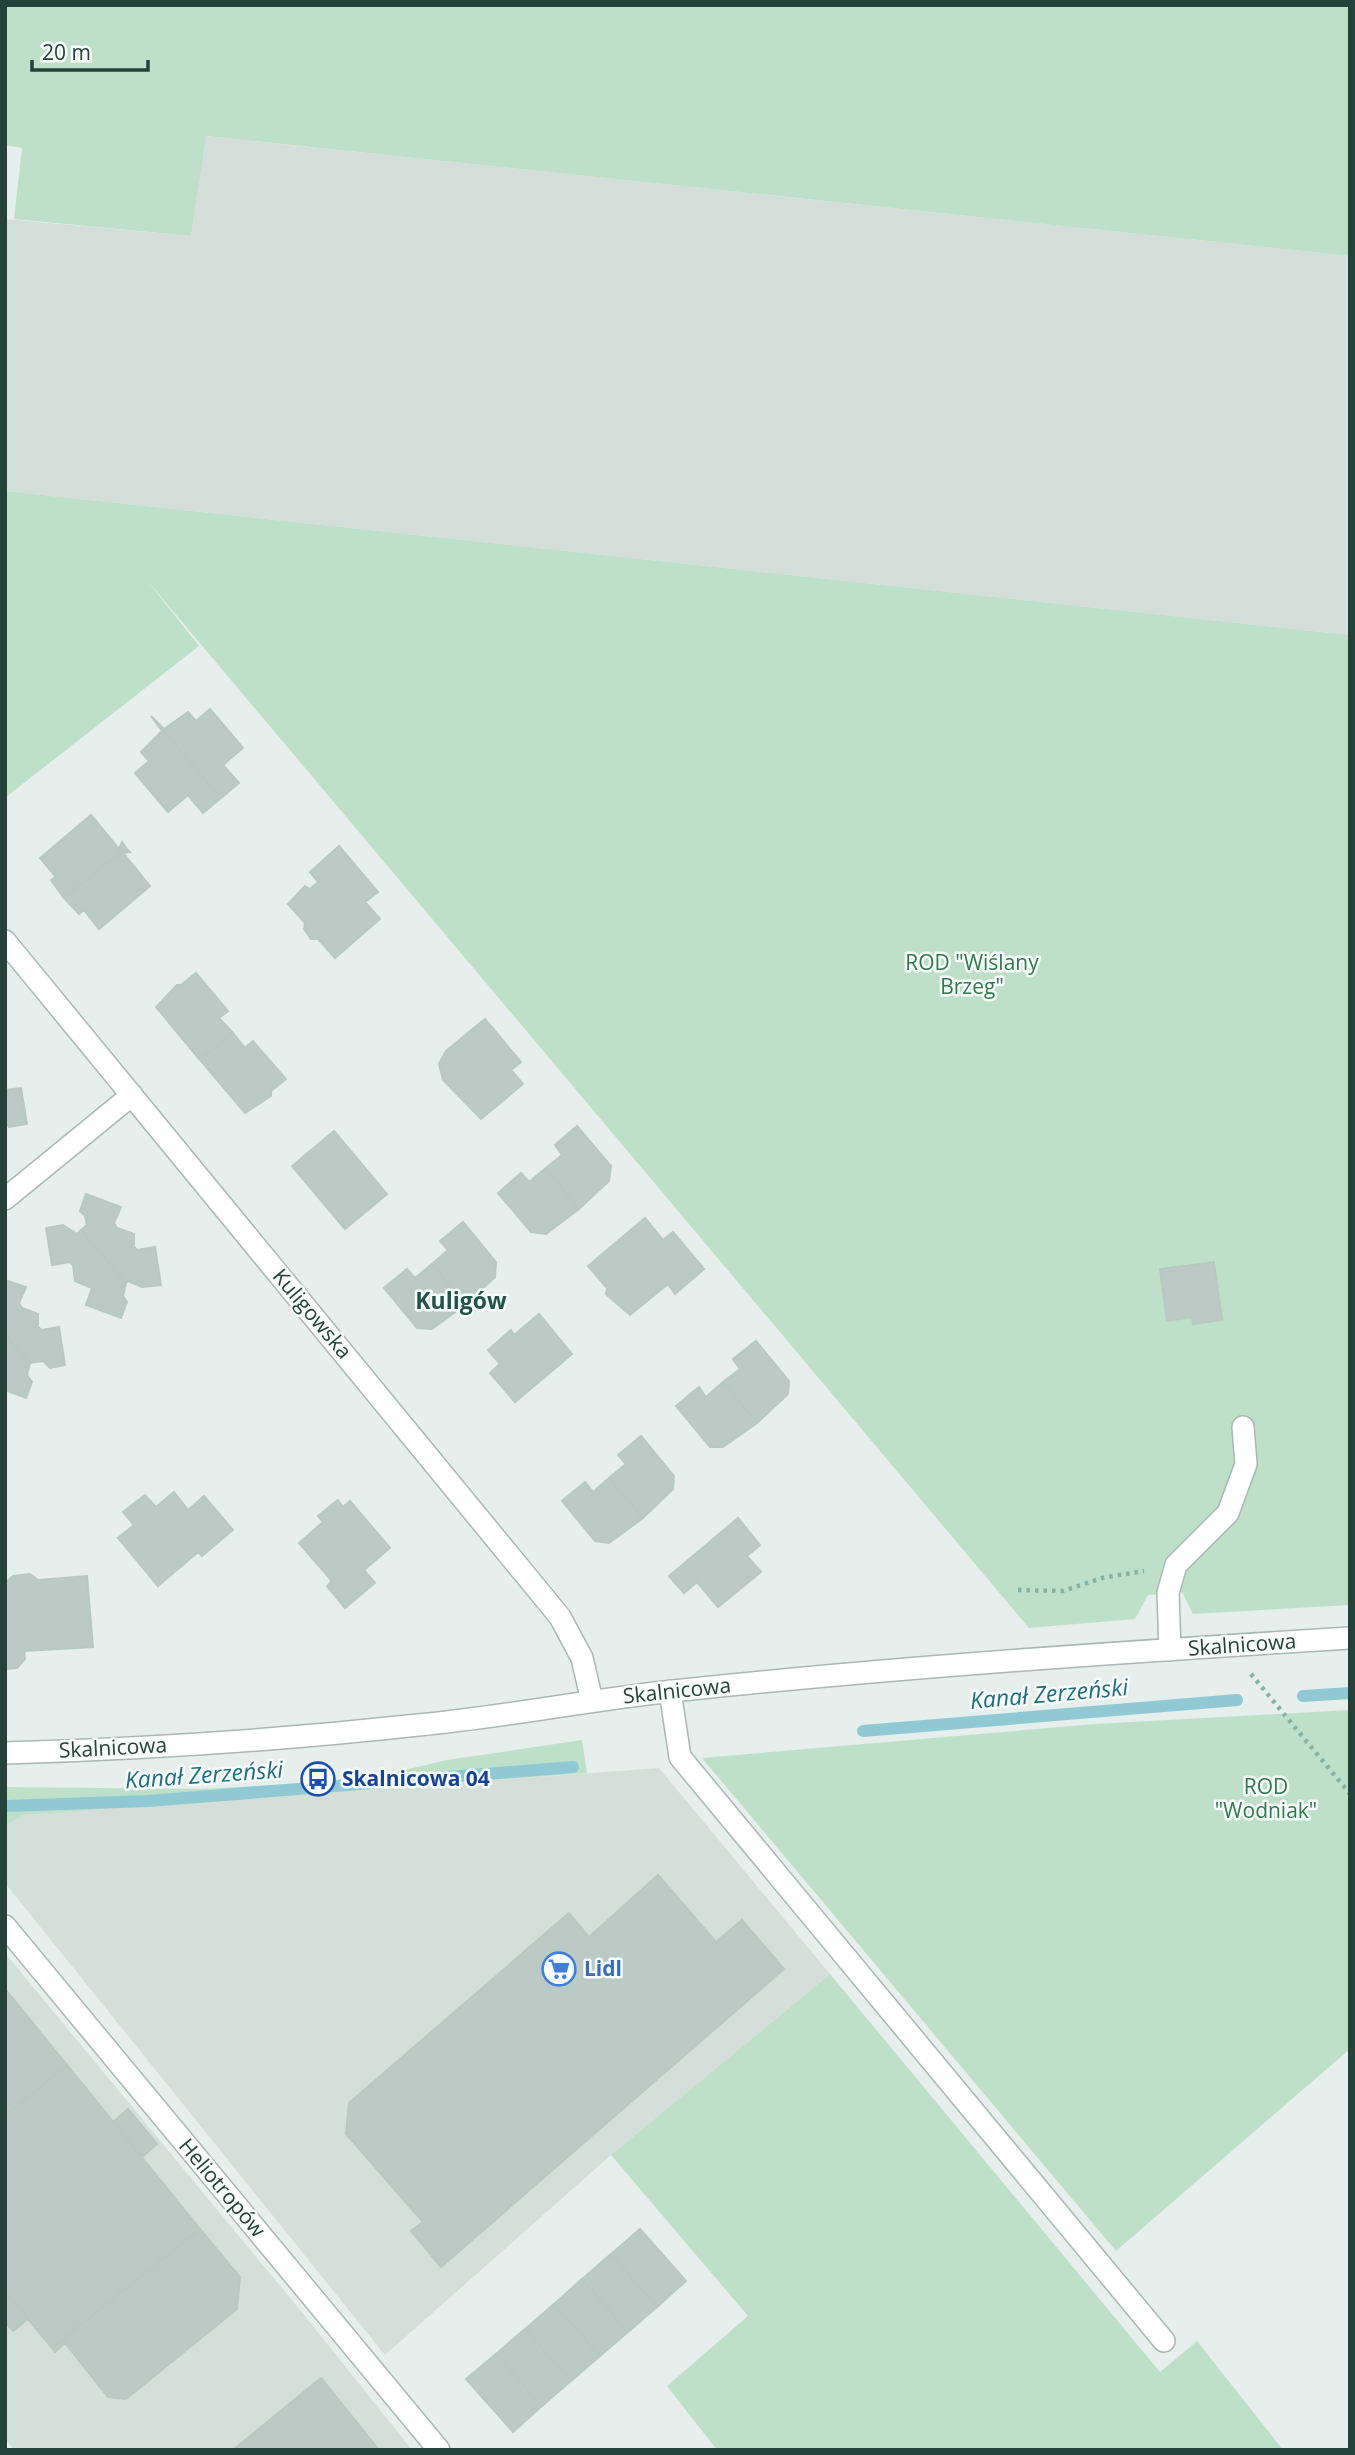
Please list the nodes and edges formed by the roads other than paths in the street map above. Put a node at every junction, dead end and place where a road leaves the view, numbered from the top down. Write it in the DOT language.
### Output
graph roads {
  1 [pos="5,941"];
  2 [pos="132,1095"];
  3 [pos="5,1199"];
  4 [pos="1243,1427"];
  5 [pos="1350,1638"];
  6 [pos="1170,1650"];
  7 [pos="670,1691"];
  8 [pos="592,1701"];
  9 [pos="5,1753"];
  10 [pos="5,1926"];
  11 [pos="1164,2341"];
  12 [pos="439,2450"];
  1 -- 2 [label="street, Kuligowska"];
  2 -- 3 [label="street"];
  2 -- 8 [label="street, Kuligowska"];
  4 -- 6 [label="street"];
  5 -- 6 [label="street, Skalnicowa"];
  6 -- 7 [label="street, Skalnicowa"];
  7 -- 8 [label="street, Skalnicowa"];
  7 -- 11 [label="street"];
  8 -- 9 [label="street, Skalnicowa"];
  10 -- 12 [label="street, Heliotropów"];
}
